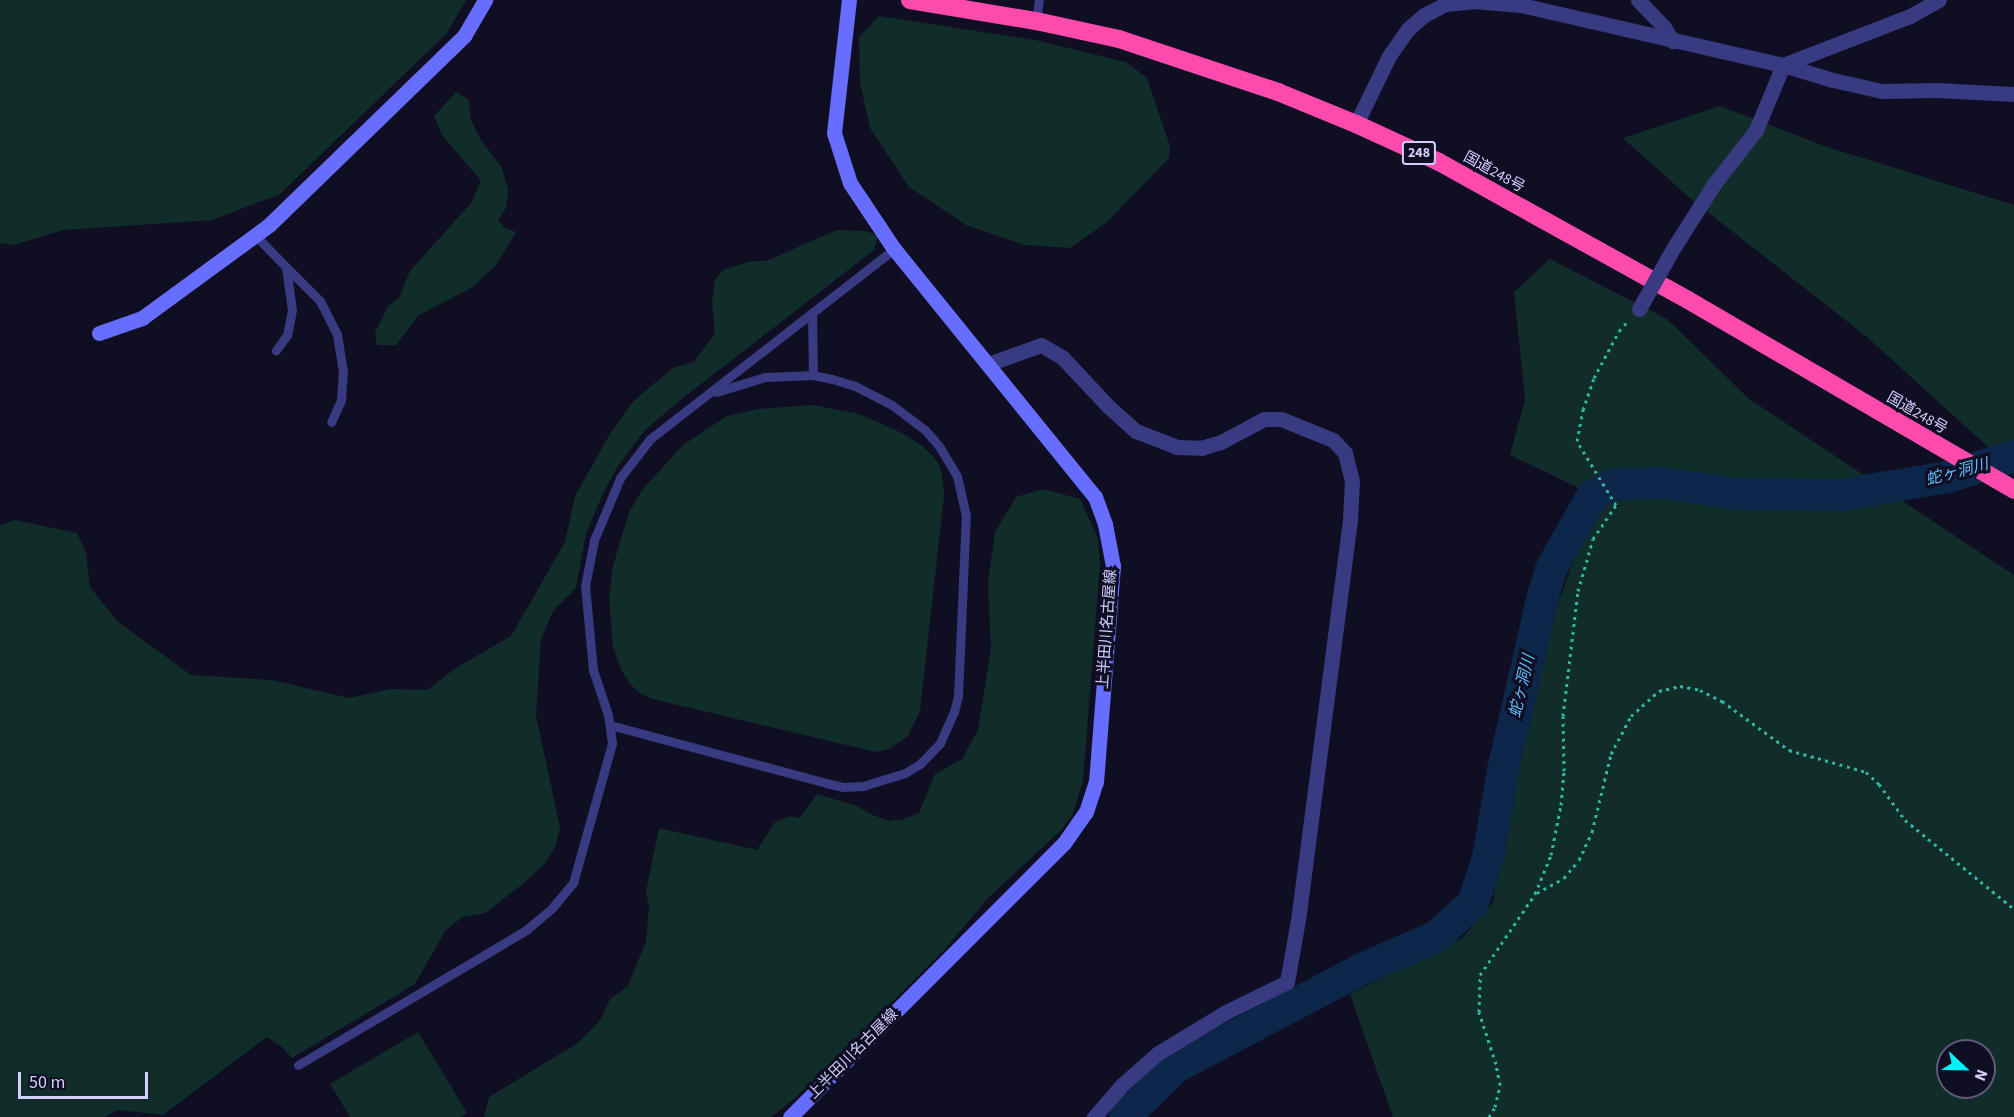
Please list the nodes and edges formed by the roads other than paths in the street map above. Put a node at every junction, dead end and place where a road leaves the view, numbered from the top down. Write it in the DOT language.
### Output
graph roads {
  1 [pos="485,0"];
  2 [pos="849,0"];
  3 [pos="910,0"];
  4 [pos="1039,0"];
  5 [pos="1638,0"];
  6 [pos="1939,0"];
  7 [pos="1036,21"];
  8 [pos="1673,42"];
  9 [pos="1783,65"];
  10 [pos="2014,94"];
  11 [pos="1356,124"];
  12 [pos="255,235"];
  13 [pos="894,249"];
  14 [pos="286,267"];
  15 [pos="1640,309"];
  16 [pos="812,314"];
  17 [pos="99,333"];
  18 [pos="276,350"];
  19 [pos="988,364"];
  20 [pos="813,375"];
  21 [pos="707,395"];
  22 [pos="331,422"];
  23 [pos="2014,490"];
  24 [pos="610,725"];
  25 [pos="298,1065"];
  26 [pos="790,1117"];
  27 [pos="1094,1117"];
  1 -- 12 [label="main road"];
  2 -- 13 [label="main road, 上半田川名古屋線"];
  3 -- 7 [label="highway, 国道248号 / 248"];
  4 -- 7 [label="lane"];
  5 -- 8 [label="street"];
  6 -- 9 [label="street"];
  7 -- 11 [label="highway, 国道248号 / 248"];
  8 -- 9 [label="street"];
  8 -- 11 [label="street"];
  9 -- 10 [label="street"];
  9 -- 15 [label="street, bridge"];
  11 -- 23 [label="highway, 国道248号 / 248"];
  12 -- 14 [label="lane"];
  12 -- 17 [label="main road"];
  13 -- 16 [label="lane"];
  13 -- 19 [label="main road, 上半田川名古屋線"];
  14 -- 18 [label="lane"];
  14 -- 22 [label="lane"];
  16 -- 20 [label="lane"];
  16 -- 21 [label="lane"];
  19 -- 26 [label="main road, 上半田川名古屋線"];
  19 -- 27 [label="street"];
  20 -- 21 [label="lane"];
  20 -- 24 [label="lane"];
  21 -- 24 [label="lane"];
  24 -- 25 [label="lane"];
}
